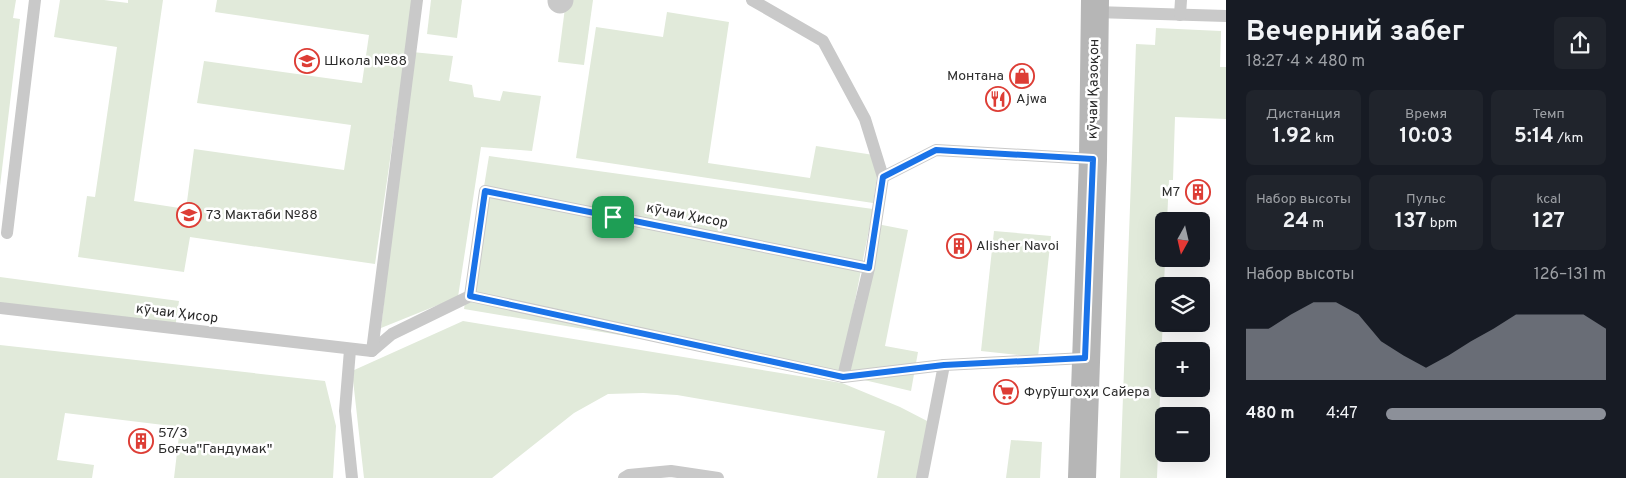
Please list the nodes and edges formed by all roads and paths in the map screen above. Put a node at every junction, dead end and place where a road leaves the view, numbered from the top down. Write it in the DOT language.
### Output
graph roads {
  1 [pos="35,0"];
  2 [pos="416,0"];
  3 [pos="752,0"];
  4 [pos="1181,0"];
  5 [pos="1095,6"];
  6 [pos="1180,15"];
  7 [pos="1226,16"];
  8 [pos="1093,159"];
  9 [pos="883,177"];
  10 [pos="7,233"];
  11 [pos="869,268"];
  12 [pos="470,296"];
  13 [pos="0,308"];
  14 [pos="350,350"];
  15 [pos="372,351"];
  16 [pos="1085,358"];
  17 [pos="944,365"];
  18 [pos="843,377"];
  19 [pos="352,478"];
  20 [pos="624,478"];
  21 [pos="718,478"];
  22 [pos="922,478"];
  23 [pos="1082,478"];
  1 -- 10 [label="lane"];
  2 -- 15 [label="lane"];
  3 -- 9 [label="lane"];
  4 -- 6 [label="lane"];
  5 -- 6 [label="lane"];
  5 -- 8 [label="street, кӯчаи Қазоқон"];
  6 -- 7 [label="lane"];
  8 -- 9 [label="lane"];
  8 -- 16 [label="street, кӯчаи Қазоқон"];
  9 -- 11 [label="lane"];
  11 -- 12 [label="lane, кӯчаи Ҳисор"];
  11 -- 18 [label="lane"];
  12 -- 15 [label="lane"];
  12 -- 18 [label="lane"];
  13 -- 14 [label="lane, кӯчаи Ҳисор"];
  14 -- 15 [label="lane, кӯчаи Ҳисор"];
  14 -- 19 [label="lane"];
  16 -- 17 [label="lane"];
  16 -- 23 [label="street, кӯчаи Қазоқон"];
  17 -- 18 [label="lane"];
  17 -- 22 [label="lane"];
  20 -- 21 [label="lane"];
}
